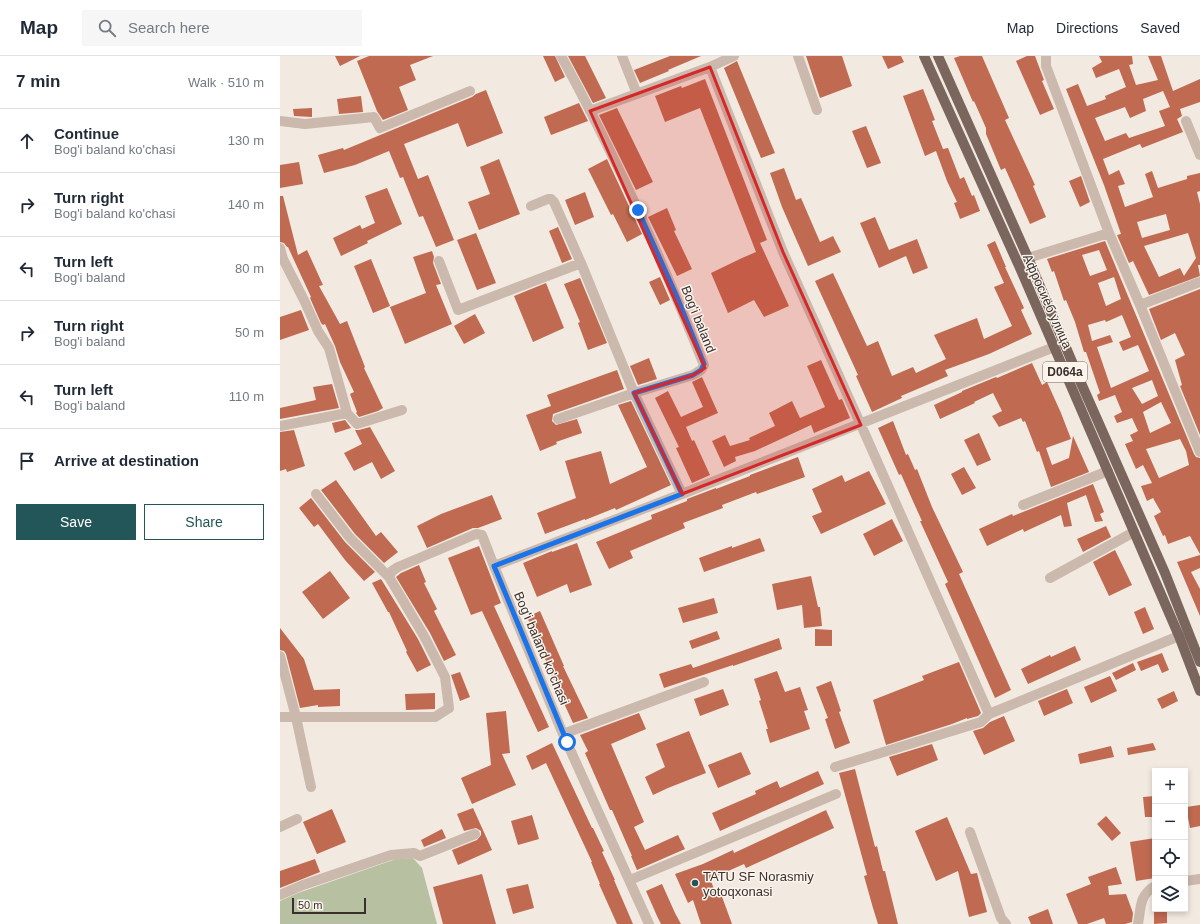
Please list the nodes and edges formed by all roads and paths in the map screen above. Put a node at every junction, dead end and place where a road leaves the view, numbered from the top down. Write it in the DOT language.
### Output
graph roads {
  1 [pos="561,56"];
  2 [pos="622,56"];
  3 [pos="734,56"];
  4 [pos="798,56"];
  5 [pos="924,56"];
  6 [pos="938,56"];
  7 [pos="1046,56"];
  8 [pos="710,67"];
  9 [pos="470,92"];
  10 [pos="637,94"];
  11 [pos="817,110"];
  12 [pos="590,111"];
  13 [pos="964,114"];
  14 [pos="952,117"];
  15 [pos="280,121"];
  16 [pos="1186,121"];
  17 [pos="1200,155"];
  18 [pos="985,163"];
  19 [pos="974,168"];
  20 [pos="531,206"];
  21 [pos="1109,233"];
  22 [pos="280,248"];
  23 [pos="1028,258"];
  24 [pos="439,260"];
  25 [pos="581,263"];
  26 [pos="1200,282"];
  27 [pos="1140,304"];
  28 [pos="1059,346"];
  29 [pos="634,393"];
  30 [pos="402,410"];
  31 [pos="347,413"];
  32 [pos="558,419"];
  33 [pos="861,425"];
  34 [pos="280,426"];
  35 [pos="1200,452"];
  36 [pos="1108,471"];
  37 [pos="316,494"];
  38 [pos="682,494"];
  39 [pos="1023,505"];
  40 [pos="1134,532"];
  41 [pos="494,566"];
  42 [pos="389,577"];
  43 [pos="1050,578"];
  44 [pos="1180,636"];
  45 [pos="280,656"];
  46 [pos="1200,662"];
  47 [pos="704,682"];
  48 [pos="1200,691"];
  49 [pos="989,714"];
  50 [pos="280,717"];
  51 [pos="296,717"];
  52 [pos="563,734"];
  53 [pos="834,767"];
  54 [pos="311,787"];
  55 [pos="836,794"];
  56 [pos="297,819"];
  57 [pos="280,827"];
  58 [pos="970,832"];
  59 [pos="475,834"];
  60 [pos="1200,879"];
  61 [pos="630,880"];
  62 [pos="1188,881"];
  63 [pos="1152,888"];
  64 [pos="280,895"];
  65 [pos="649,924"];
  66 [pos="1006,924"];
  67 [pos="1138,924"];
  1 -- 12 [label="street"];
  2 -- 10 [label="street"];
  3 -- 8 [label="street"];
  4 -- 11 [label="street"];
  5 -- 14 [label="main road, Афросиёб улица / D064a"];
  6 -- 13 [label="main road, Афросиёб улица / D064a"];
  7 -- 21 [label="street"];
  8 -- 10 [label="street"];
  8 -- 33 [label="street"];
  9 -- 15 [label="street"];
  10 -- 12 [label="street"];
  12 -- 29 [label="street, Bog'i baland"];
  13 -- 14 [label="main road"];
  13 -- 18 [label="main road, Афросиёб улица / D064a"];
  14 -- 19 [label="main road, Афросиёб улица / D064a"];
  16 -- 17 [label="street"];
  18 -- 19 [label="main road"];
  18 -- 23 [label="main road, Афросиёб улица / D064a"];
  19 -- 28 [label="main road, Афросиёб улица / D064a"];
  20 -- 25 [label="street"];
  21 -- 23 [label="street"];
  21 -- 27 [label="street"];
  22 -- 31 [label="street"];
  23 -- 28 [label="main road, Афросиёб улица / D064a"];
  24 -- 25 [label="street"];
  25 -- 29 [label="street"];
  26 -- 27 [label="street"];
  27 -- 35 [label="street"];
  28 -- 33 [label="street"];
  28 -- 36 [label="main road, Афросиёб улица / D064a"];
  28 -- 46 [label="main road, Афросиёб улица / D064a"];
  29 -- 32 [label="street"];
  29 -- 38 [label="street"];
  30 -- 31 [label="street"];
  31 -- 34 [label="street"];
  33 -- 38 [label="street"];
  33 -- 49 [label="street"];
  36 -- 39 [label="street"];
  36 -- 40 [label="main road, Афросиёб улица / D064a"];
  37 -- 42 [label="street"];
  38 -- 41 [label="street"];
  40 -- 43 [label="street"];
  40 -- 44 [label="main road, Афросиёб улица / D064a"];
  41 -- 42 [label="street, Bog'i baland ko'chasi"];
  41 -- 52 [label="street, Bog'i baland ko'chasi"];
  42 -- 51 [label="street"];
  44 -- 48 [label="main road, Афросиёб улица / D064a"];
  44 -- 49 [label="street"];
  45 -- 51 [label="street"];
  47 -- 52 [label="street"];
  49 -- 53 [label="street"];
  50 -- 51 [label="street"];
  51 -- 54 [label="street"];
  52 -- 61 [label="street, Bog'i baland ko'chasi"];
  55 -- 61 [label="street"];
  56 -- 57 [label="street"];
  58 -- 66 [label="street"];
  59 -- 64 [label="street"];
  60 -- 62 [label="street"];
  61 -- 65 [label="street, Bog'i baland ko'chasi"];
  63 -- 67 [label="street"];
}
